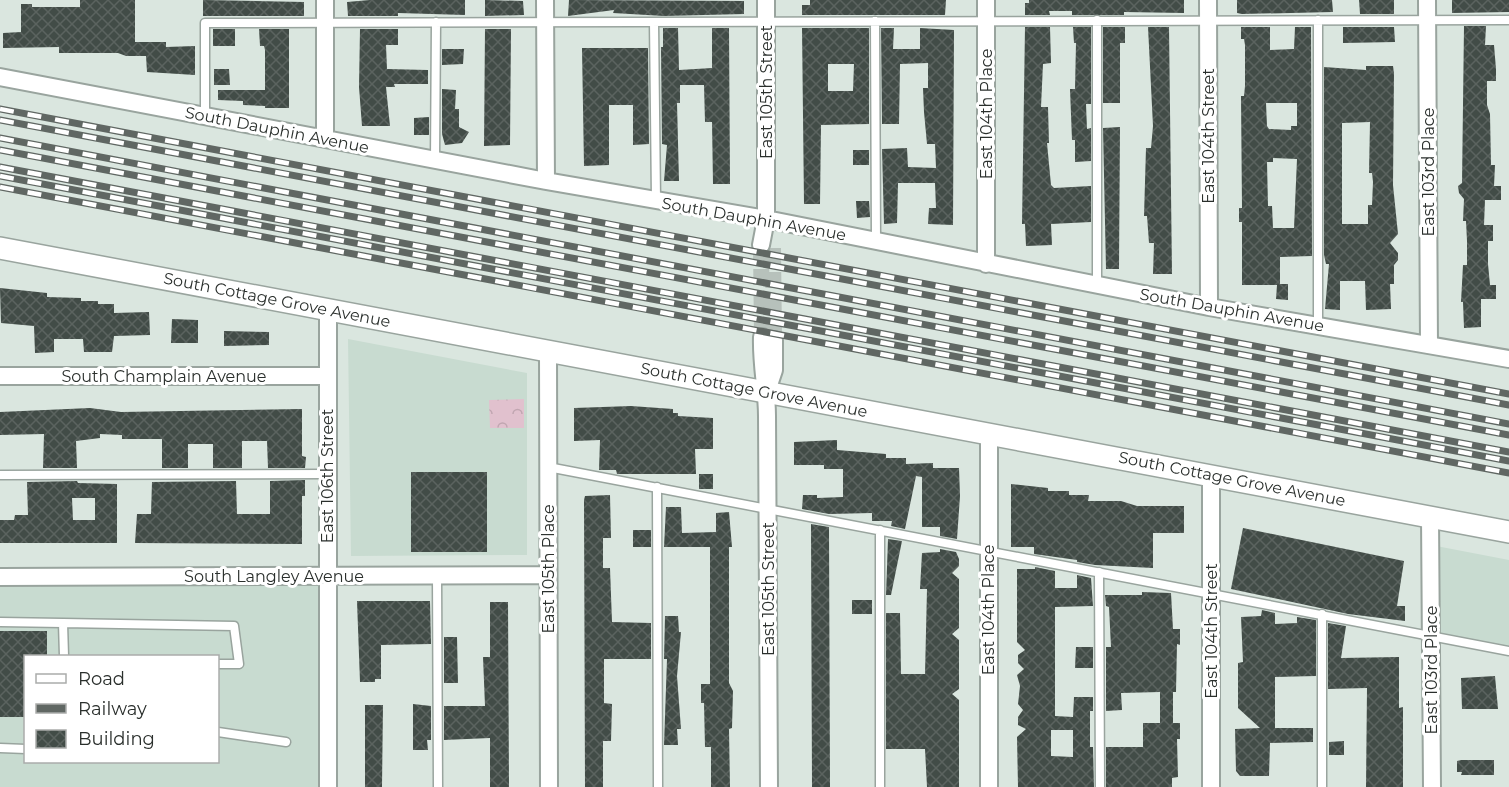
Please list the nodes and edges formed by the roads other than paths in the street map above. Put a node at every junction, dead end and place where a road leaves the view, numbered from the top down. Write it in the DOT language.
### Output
graph roads {
  1 [pos="325,0"];
  2 [pos="545,0"];
  3 [pos="766,0"];
  4 [pos="986,0"];
  5 [pos="1208,0"];
  6 [pos="1427,0"];
  7 [pos="1208,19"];
  8 [pos="1097,20"];
  9 [pos="1318,20"];
  10 [pos="1428,20"];
  11 [pos="1509,20"];
  12 [pos="766,21"];
  13 [pos="875,21"];
  14 [pos="986,21"];
  15 [pos="325,22"];
  16 [pos="436,22"];
  17 [pos="545,22"];
  18 [pos="654,22"];
  19 [pos="0,77"];
  20 [pos="205,116"];
  21 [pos="325,139"];
  22 [pos="435,160"];
  23 [pos="546,182"];
  24 [pos="656,200"];
  25 [pos="766,219"];
  26 [pos="876,242"];
  27 [pos="767,247"];
  28 [pos="0,248"];
  29 [pos="986,264"];
  30 [pos="1097,285"];
  31 [pos="1209,307"];
  32 [pos="328,309"];
  33 [pos="1318,326"];
  34 [pos="768,339"];
  35 [pos="1429,345"];
  36 [pos="548,351"];
  37 [pos="1509,359"];
  38 [pos="0,376"];
  39 [pos="328,376"];
  40 [pos="767,392"];
  41 [pos="989,434"];
  42 [pos="548,467"];
  43 [pos="327,474"];
  44 [pos="0,475"];
  45 [pos="1211,476"];
  46 [pos="657,487"];
  47 [pos="767,508"];
  48 [pos="1430,517"];
  49 [pos="880,530"];
  50 [pos="1509,531"];
  51 [pos="988,550"];
  52 [pos="1099,572"];
  53 [pos="327,575"];
  54 [pos="437,575"];
  55 [pos="548,575"];
  56 [pos="0,577"];
  57 [pos="1210,594"];
  58 [pos="1322,614"];
  59 [pos="0,622"];
  60 [pos="63,623"];
  61 [pos="1431,635"];
  62 [pos="1509,651"];
  63 [pos="64,655"];
  64 [pos="219,664"];
  65 [pos="219,732"];
  66 [pos="286,742"];
  67 [pos="0,748"];
  68 [pos="24,749"];
  69 [pos="328,787"];
  70 [pos="438,787"];
  71 [pos="549,787"];
  72 [pos="658,787"];
  73 [pos="769,787"];
  74 [pos="880,787"];
  75 [pos="989,787"];
  76 [pos="1100,787"];
  77 [pos="1211,787"];
  78 [pos="1322,787"];
  79 [pos="1432,787"];
  1 -- 15 [label="street"];
  2 -- 17 [label="street"];
  3 -- 12 [label="street, East 105th Street"];
  4 -- 14 [label="street, East 104th Place"];
  5 -- 7 [label="street, East 104th Street"];
  6 -- 10 [label="street, East 103rd Place"];
  7 -- 8 [label="lane"];
  7 -- 9 [label="lane"];
  7 -- 31 [label="street, East 104th Street"];
  8 -- 14 [label="lane"];
  8 -- 30 [label="lane"];
  9 -- 10 [label="lane"];
  9 -- 33 [label="lane"];
  10 -- 11 [label="lane"];
  10 -- 35 [label="street, East 103rd Place"];
  12 -- 13 [label="lane"];
  12 -- 18 [label="lane"];
  12 -- 25 [label="street, East 105th Street"];
  13 -- 14 [label="lane"];
  13 -- 26 [label="lane"];
  14 -- 29 [label="street, East 104th Place"];
  15 -- 16 [label="lane"];
  15 -- 20 [label="lane"];
  15 -- 21 [label="street"];
  16 -- 17 [label="lane"];
  16 -- 22 [label="lane"];
  17 -- 18 [label="lane"];
  17 -- 23 [label="street"];
  18 -- 24 [label="lane"];
  19 -- 20 [label="street, South Dauphin Avenue"];
  20 -- 21 [label="street, South Dauphin Avenue"];
  21 -- 22 [label="street, South Dauphin Avenue"];
  22 -- 23 [label="street, South Dauphin Avenue"];
  23 -- 24 [label="street, South Dauphin Avenue"];
  24 -- 25 [label="street, South Dauphin Avenue"];
  25 -- 26 [label="street, South Dauphin Avenue"];
  25 -- 27 [label="street, East 105th Street"];
  26 -- 29 [label="street, South Dauphin Avenue"];
  28 -- 32 [label="street, South Cottage Grove Avenue"];
  29 -- 30 [label="street, South Dauphin Avenue"];
  30 -- 31 [label="street, South Dauphin Avenue"];
  31 -- 33 [label="street, South Dauphin Avenue"];
  32 -- 36 [label="street, South Cottage Grove Avenue"];
  32 -- 39 [label="street, East 106th Street"];
  33 -- 35 [label="street, South Dauphin Avenue"];
  34 -- 40 [label="street, East 105th Street"];
  35 -- 37 [label="street, South Dauphin Avenue"];
  36 -- 40 [label="street, South Cottage Grove Avenue"];
  36 -- 42 [label="street, East 105th Place"];
  38 -- 39 [label="street, South Champlain Avenue"];
  39 -- 43 [label="street, East 106th Street"];
  40 -- 41 [label="street, South Cottage Grove Avenue"];
  40 -- 47 [label="street, East 105th Street"];
  41 -- 45 [label="street, South Cottage Grove Avenue"];
  41 -- 51 [label="street, East 104th Place"];
  42 -- 46 [label="lane"];
  42 -- 55 [label="street, East 105th Place"];
  43 -- 44 [label="lane"];
  43 -- 53 [label="street, East 106th Street"];
  45 -- 48 [label="street, South Cottage Grove Avenue"];
  45 -- 57 [label="street, East 104th Street"];
  46 -- 47 [label="lane"];
  46 -- 72 [label="lane"];
  47 -- 49 [label="lane"];
  47 -- 73 [label="street, East 105th Street"];
  48 -- 50 [label="street, South Cottage Grove Avenue"];
  48 -- 61 [label="street, East 103rd Place"];
  49 -- 51 [label="lane"];
  49 -- 74 [label="lane"];
  51 -- 52 [label="lane"];
  51 -- 75 [label="street, East 104th Place"];
  52 -- 57 [label="lane"];
  52 -- 76 [label="lane"];
  53 -- 54 [label="street, South Langley Avenue"];
  53 -- 56 [label="street, South Langley Avenue"];
  53 -- 69 [label="street, East 106th Street"];
  54 -- 55 [label="street, South Langley Avenue"];
  54 -- 70 [label="lane"];
  55 -- 71 [label="street, East 105th Place"];
  57 -- 58 [label="lane"];
  57 -- 77 [label="street, East 104th Street"];
  58 -- 61 [label="lane"];
  58 -- 78 [label="lane"];
  59 -- 60 [label="lane"];
  60 -- 63 [label="lane"];
  60 -- 64 [label="lane"];
  61 -- 62 [label="lane"];
  61 -- 79 [label="street, East 103rd Place"];
  65 -- 66 [label="lane"];
  67 -- 68 [label="lane"];
}
